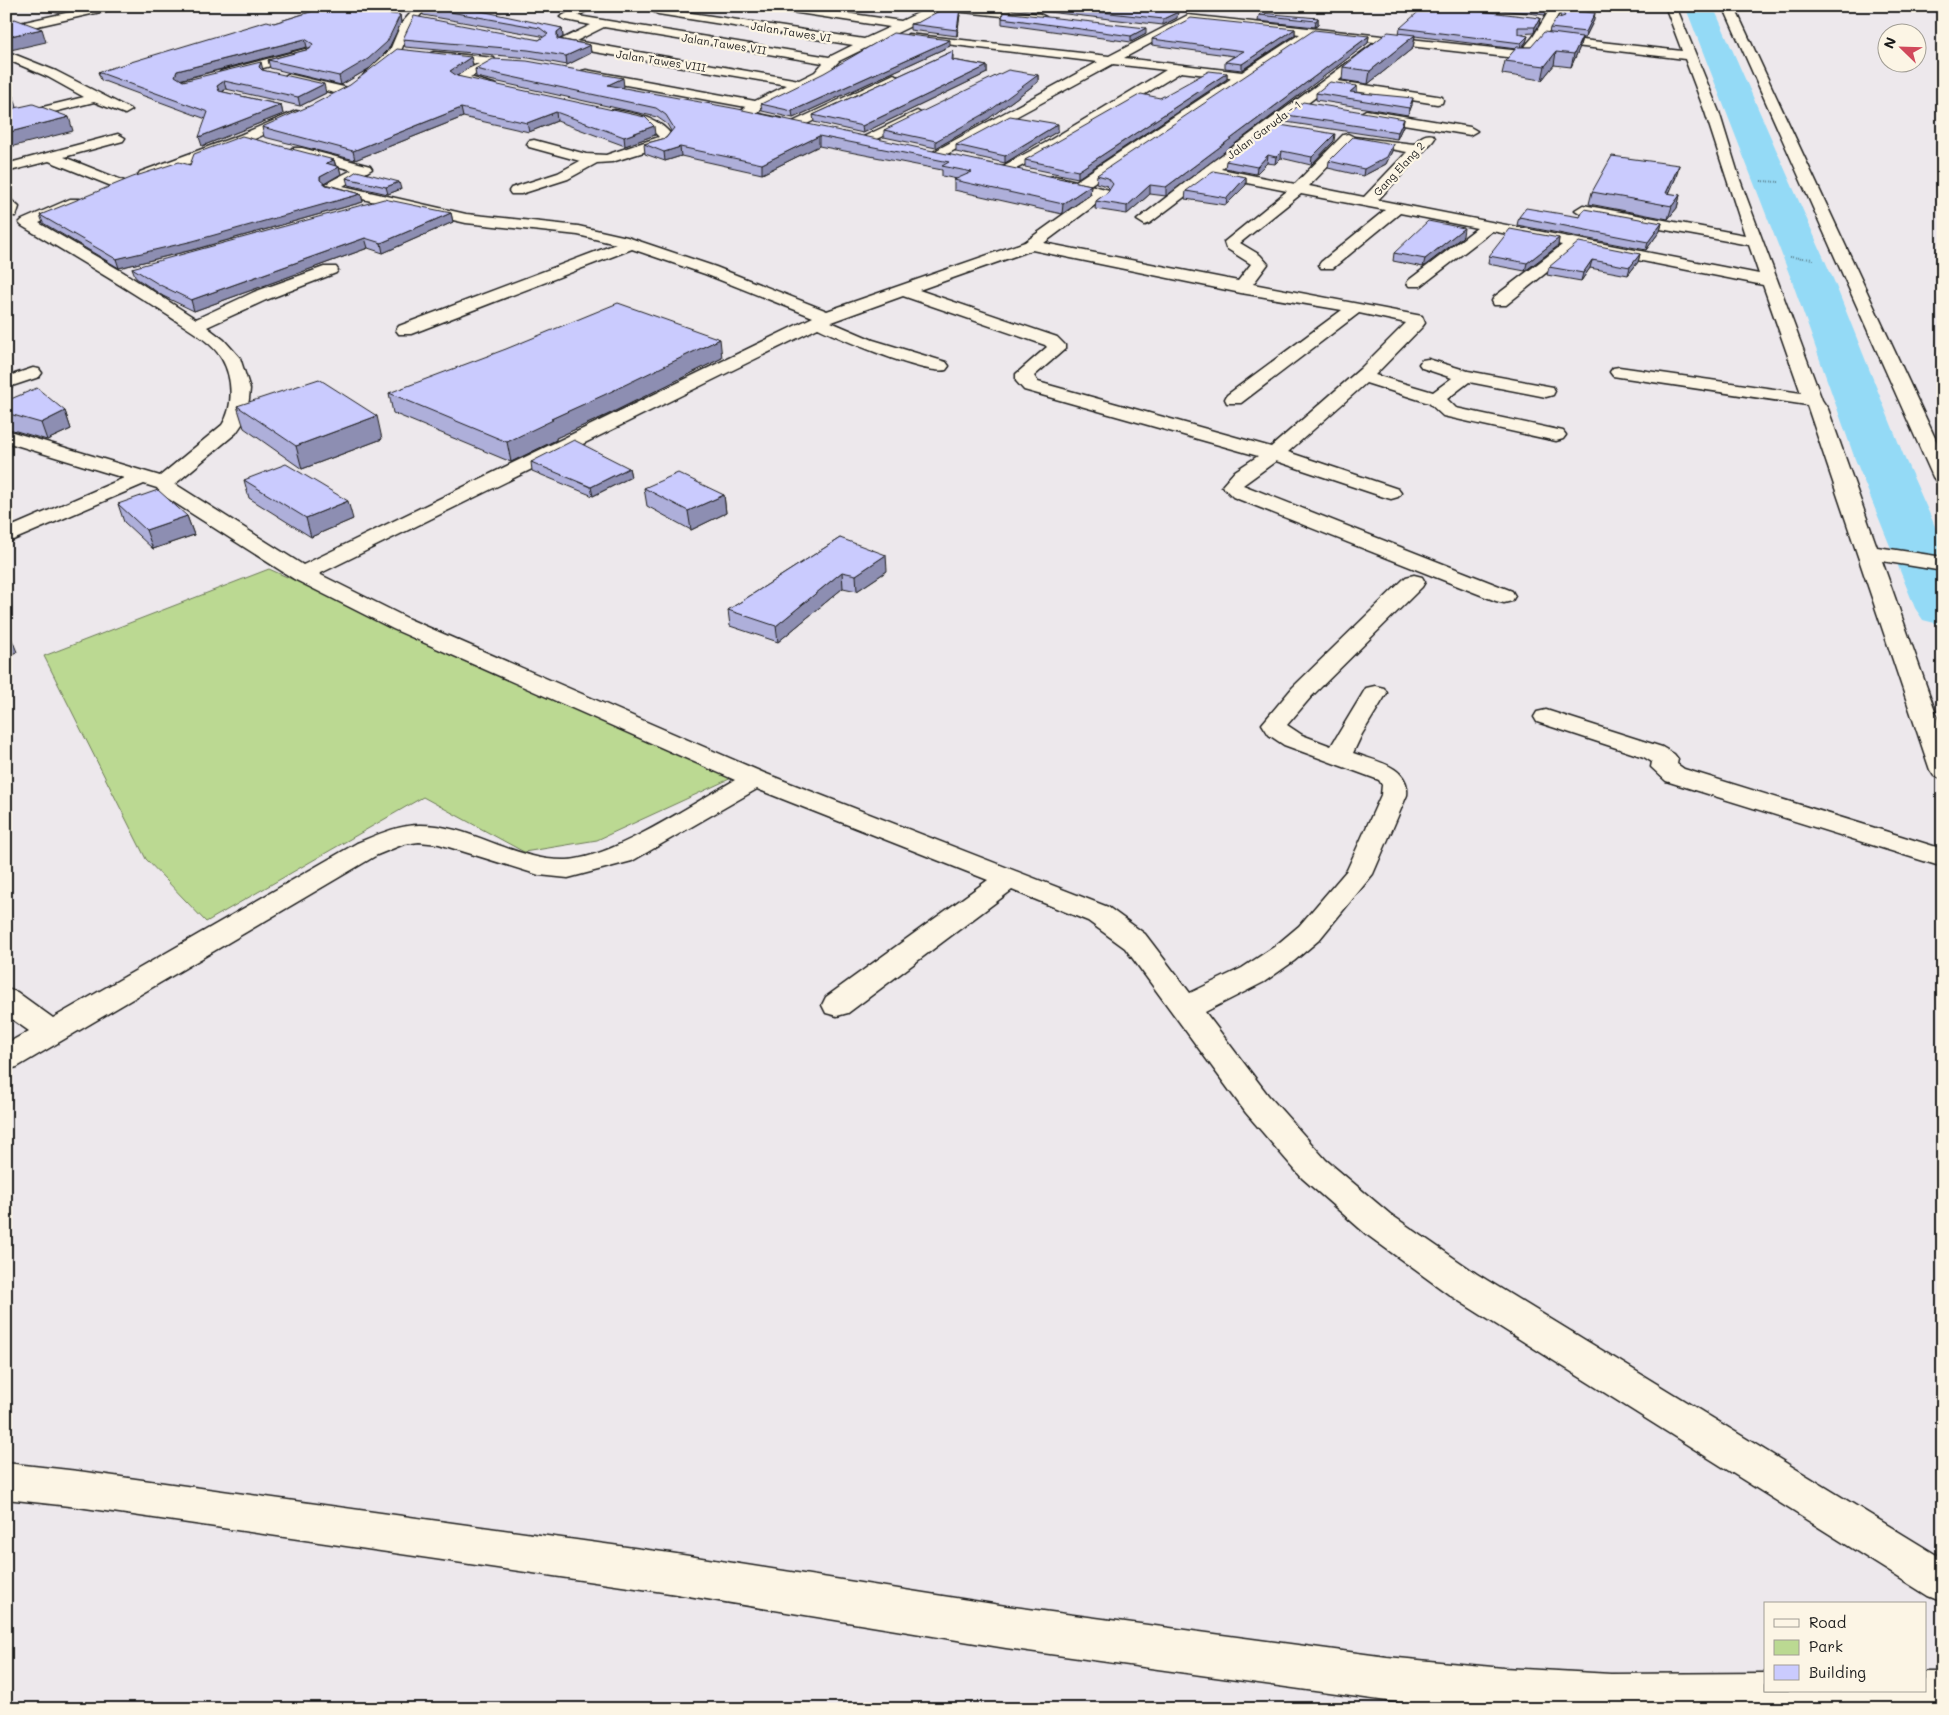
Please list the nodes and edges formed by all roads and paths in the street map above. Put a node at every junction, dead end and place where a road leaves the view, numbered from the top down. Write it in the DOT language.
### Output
graph roads {
  1 [pos="114,6"];
  2 [pos="590,6"];
  3 [pos="671,6"];
  4 [pos="772,6"];
  5 [pos="924,6"];
  6 [pos="1558,6"];
  7 [pos="1670,6"];
  8 [pos="1728,6"];
  9 [pos="941,7"];
  10 [pos="650,14"];
  11 [pos="416,16"];
  12 [pos="1052,18"];
  13 [pos="601,24"];
  14 [pos="902,25"];
  15 [pos="616,27"];
  16 [pos="1144,29"];
  17 [pos="6,30"];
  18 [pos="1163,31"];
  19 [pos="1312,31"];
  20 [pos="1395,31"];
  21 [pos="886,33"];
  22 [pos="1182,33"];
  23 [pos="1520,36"];
  24 [pos="1030,37"];
  25 [pos="1538,38"];
  26 [pos="1383,40"];
  27 [pos="865,43"];
  28 [pos="971,43"];
  29 [pos="1119,43"];
  30 [pos="1269,44"];
  31 [pos="1137,45"];
  32 [pos="1288,46"];
  33 [pos="1155,47"];
  34 [pos="1009,48"];
  35 [pos="1043,52"];
  36 [pos="307,53"];
  37 [pos="410,54"];
  38 [pos="6,55"];
  39 [pos="944,56"];
  40 [pos="1690,56"];
  41 [pos="1247,59"];
  42 [pos="1110,60"];
  43 [pos="225,61"];
  44 [pos="831,61"];
  45 [pos="1026,61"];
  46 [pos="1266,61"];
  47 [pos="248,68"];
  48 [pos="1179,68"];
  49 [pos="577,72"];
  50 [pos="908,72"];
  51 [pos="269,74"];
  52 [pos="1243,76"];
  53 [pos="213,77"];
  54 [pos="1328,83"];
  55 [pos="801,84"];
  56 [pos="343,91"];
  57 [pos="507,91"];
  58 [pos="95,98"];
  59 [pos="1437,100"];
  60 [pos="1299,103"];
  61 [pos="757,106"];
  62 [pos="1319,106"];
  63 [pos="125,110"];
  64 [pos="928,110"];
  65 [pos="602,111"];
  66 [pos="1348,111"];
  67 [pos="6,120"];
  68 [pos="793,125"];
  69 [pos="1271,125"];
  70 [pos="1290,128"];
  71 [pos="820,130"];
  72 [pos="1470,132"];
  73 [pos="1329,135"];
  74 [pos="848,136"];
  75 [pos="1430,136"];
  76 [pos="118,138"];
  77 [pos="245,138"];
  78 [pos="1348,138"];
  79 [pos="866,139"];
  80 [pos="534,144"];
  81 [pos="893,145"];
  82 [pos="1417,149"];
  83 [pos="920,151"];
  84 [pos="938,155"];
  85 [pos="50,156"];
  86 [pos="593,159"];
  87 [pos="967,161"];
  88 [pos="986,166"];
  89 [pos="6,168"];
  90 [pos="1006,170"];
  91 [pos="1210,171"];
  92 [pos="1756,181"];
  93 [pos="1783,182"];
  94 [pos="119,184"];
  95 [pos="1080,185"];
  96 [pos="1298,189"];
  97 [pos="516,191"];
  98 [pos="388,202"];
  99 [pos="1367,202"];
  100 [pos="1397,208"];
  101 [pos="1583,210"];
  102 [pos="356,211"];
  103 [pos="11,216"];
  104 [pos="1145,220"];
  105 [pos="1489,226"];
  106 [pos="1755,241"];
  107 [pos="1574,243"];
  108 [pos="631,244"];
  109 [pos="1030,245"];
  110 [pos="1790,256"];
  111 [pos="1819,260"];
  112 [pos="1327,265"];
  113 [pos="330,270"];
  114 [pos="1770,281"];
  115 [pos="1415,283"];
  116 [pos="1241,288"];
  117 [pos="903,290"];
  118 [pos="1500,301"];
  119 [pos="1356,306"];
  120 [pos="822,320"];
  121 [pos="195,326"];
  122 [pos="406,330"];
  123 [pos="1428,364"];
  124 [pos="940,366"];
  125 [pos="1619,372"];
  126 [pos="33,373"];
  127 [pos="1465,376"];
  128 [pos="1364,377"];
  129 [pos="6,383"];
  130 [pos="1546,391"];
  131 [pos="1234,399"];
  132 [pos="1436,400"];
  133 [pos="1813,400"];
  134 [pos="1556,435"];
  135 [pos="6,436"];
  136 [pos="1274,454"];
  137 [pos="1943,477"];
  138 [pos="154,481"];
  139 [pos="1391,493"];
  140 [pos="6,537"];
  141 [pos="1877,553"];
  142 [pos="1943,564"];
  143 [pos="302,574"];
  144 [pos="1414,582"];
  145 [pos="1504,596"];
  146 [pos="1374,693"];
  147 [pos="1546,717"];
  148 [pos="1340,757"];
  149 [pos="1943,770"];
  150 [pos="755,779"];
  151 [pos="1943,858"];
  152 [pos="1009,878"];
  153 [pos="6,1000"];
  154 [pos="837,1005"];
  155 [pos="1186,1008"];
  156 [pos="50,1031"];
  157 [pos="6,1059"];
  158 [pos="6,1481"];
  159 [pos="1943,1582"];
  160 [pos="1943,1694"];
  1 -- 17 [label="street"];
  2 -- 13 [label="street, Jalan Tawes VII"];
  3 -- 10 [label="street"];
  4 -- 14 [label="street"];
  5 -- 9 [label="street"];
  6 -- 25 [label="street"];
  7 -- 40 [label="street"];
  8 -- 137 [label="street"];
  9 -- 12 [label="street"];
  9 -- 14 [label="street"];
  10 -- 15 [label="street"];
  10 -- 27 [label="street, Jalan Tawes VI"];
  11 -- 37 [label="street"];
  13 -- 15 [label="street, Jalan Tawes VII"];
  13 -- 55 [label="street, Jalan Tawes VIII"];
  14 -- 21 [label="street"];
  15 -- 44 [label="street, Jalan Tawes VII"];
  16 -- 18 [label="street"];
  18 -- 19 [label="street"];
  18 -- 22 [label="street"];
  18 -- 31 [label="street"];
  19 -- 26 [label="street"];
  19 -- 32 [label="street"];
  20 -- 26 [label="street, Jalan Garuda - 1"];
  21 -- 27 [label="street"];
  21 -- 28 [label="street"];
  23 -- 25 [label="street"];
  24 -- 34 [label="street"];
  25 -- 26 [label="street"];
  25 -- 40 [label="street"];
  26 -- 54 [label="street, Jalan Garuda - 1"];
  27 -- 44 [label="street"];
  28 -- 34 [label="street"];
  28 -- 39 [label="street"];
  29 -- 31 [label="street"];
  30 -- 32 [label="street"];
  31 -- 33 [label="street"];
  31 -- 42 [label="street"];
  32 -- 46 [label="street"];
  34 -- 35 [label="street"];
  35 -- 42 [label="street"];
  35 -- 45 [label="street"];
  36 -- 47 [label="street"];
  37 -- 56 [label="street"];
  37 -- 57 [label="street"];
  38 -- 58 [label="street"];
  40 -- 106 [label="street"];
  41 -- 46 [label="street"];
  42 -- 48 [label="street"];
  42 -- 84 [label="street"];
  43 -- 47 [label="street"];
  44 -- 55 [label="street"];
  46 -- 52 [label="street"];
  47 -- 53 [label="street"];
  48 -- 52 [label="street"];
  48 -- 90 [label="street"];
  49 -- 61 [label="street"];
  50 -- 68 [label="street"];
  51 -- 56 [label="street"];
  52 -- 95 [label="street"];
  54 -- 59 [label="street"];
  54 -- 60 [label="street, Jalan Garuda - 1"];
  55 -- 61 [label="street"];
  56 -- 77 [label="street"];
  58 -- 63 [label="street"];
  58 -- 67 [label="street"];
  60 -- 62 [label="street"];
  60 -- 69 [label="street, Jalan Garuda - 1"];
  61 -- 68 [label="street"];
  64 -- 79 [label="street"];
  65 -- 86 [label="street"];
  66 -- 72 [label="street"];
  68 -- 71 [label="street"];
  69 -- 70 [label="street"];
  69 -- 91 [label="street, Jalan Garuda - 1"];
  73 -- 78 [label="street"];
  74 -- 79 [label="street"];
  75 -- 82 [label="street, Gang Elang 2"];
  76 -- 85 [label="street"];
  77 -- 94 [label="street"];
  77 -- 98 [label="street"];
  78 -- 82 [label="street"];
  78 -- 96 [label="street"];
  79 -- 81 [label="street"];
  80 -- 86 [label="street"];
  82 -- 99 [label="street, Gang Elang 2"];
  83 -- 84 [label="street"];
  84 -- 87 [label="street"];
  85 -- 89 [label="street"];
  85 -- 94 [label="street"];
  86 -- 97 [label="street"];
  88 -- 90 [label="street"];
  90 -- 95 [label="street"];
  91 -- 96 [label="street"];
  91 -- 104 [label="street, Jalan Garuda - 1"];
  92 -- 93 [label="path"];
  94 -- 103 [label="street"];
  95 -- 109 [label="street"];
  96 -- 99 [label="street"];
  96 -- 116 [label="street"];
  98 -- 102 [label="street"];
  98 -- 108 [label="street"];
  99 -- 100 [label="street"];
  100 -- 105 [label="street"];
  100 -- 112 [label="street"];
  101 -- 106 [label="street"];
  103 -- 121 [label="street"];
  105 -- 107 [label="street"];
  105 -- 115 [label="street"];
  106 -- 114 [label="street"];
  107 -- 114 [label="street"];
  107 -- 118 [label="street"];
  108 -- 120 [label="street"];
  108 -- 122 [label="street"];
  109 -- 116 [label="street"];
  109 -- 117 [label="street"];
  110 -- 111 [label="path"];
  113 -- 121 [label="street"];
  114 -- 133 [label="street"];
  116 -- 119 [label="street"];
  117 -- 120 [label="street"];
  117 -- 136 [label="street"];
  119 -- 128 [label="street"];
  119 -- 131 [label="street"];
  120 -- 124 [label="street"];
  120 -- 143 [label="street"];
  121 -- 138 [label="street"];
  123 -- 127 [label="street"];
  125 -- 133 [label="street"];
  126 -- 129 [label="street"];
  127 -- 130 [label="street"];
  127 -- 132 [label="street"];
  128 -- 132 [label="street"];
  128 -- 136 [label="street"];
  132 -- 134 [label="street"];
  133 -- 141 [label="street"];
  135 -- 138 [label="street"];
  136 -- 139 [label="street"];
  136 -- 145 [label="street"];
  138 -- 140 [label="street"];
  138 -- 143 [label="street"];
  141 -- 142 [label="street"];
  141 -- 149 [label="street"];
  143 -- 150 [label="street"];
  144 -- 148 [label="street"];
  146 -- 148 [label="street"];
  147 -- 151 [label="street"];
  148 -- 155 [label="street"];
  150 -- 152 [label="street"];
  150 -- 156 [label="street"];
  152 -- 154 [label="street"];
  152 -- 155 [label="street"];
  153 -- 156 [label="street"];
  155 -- 159 [label="street"];
  156 -- 157 [label="street"];
  158 -- 160 [label="street"];
}
